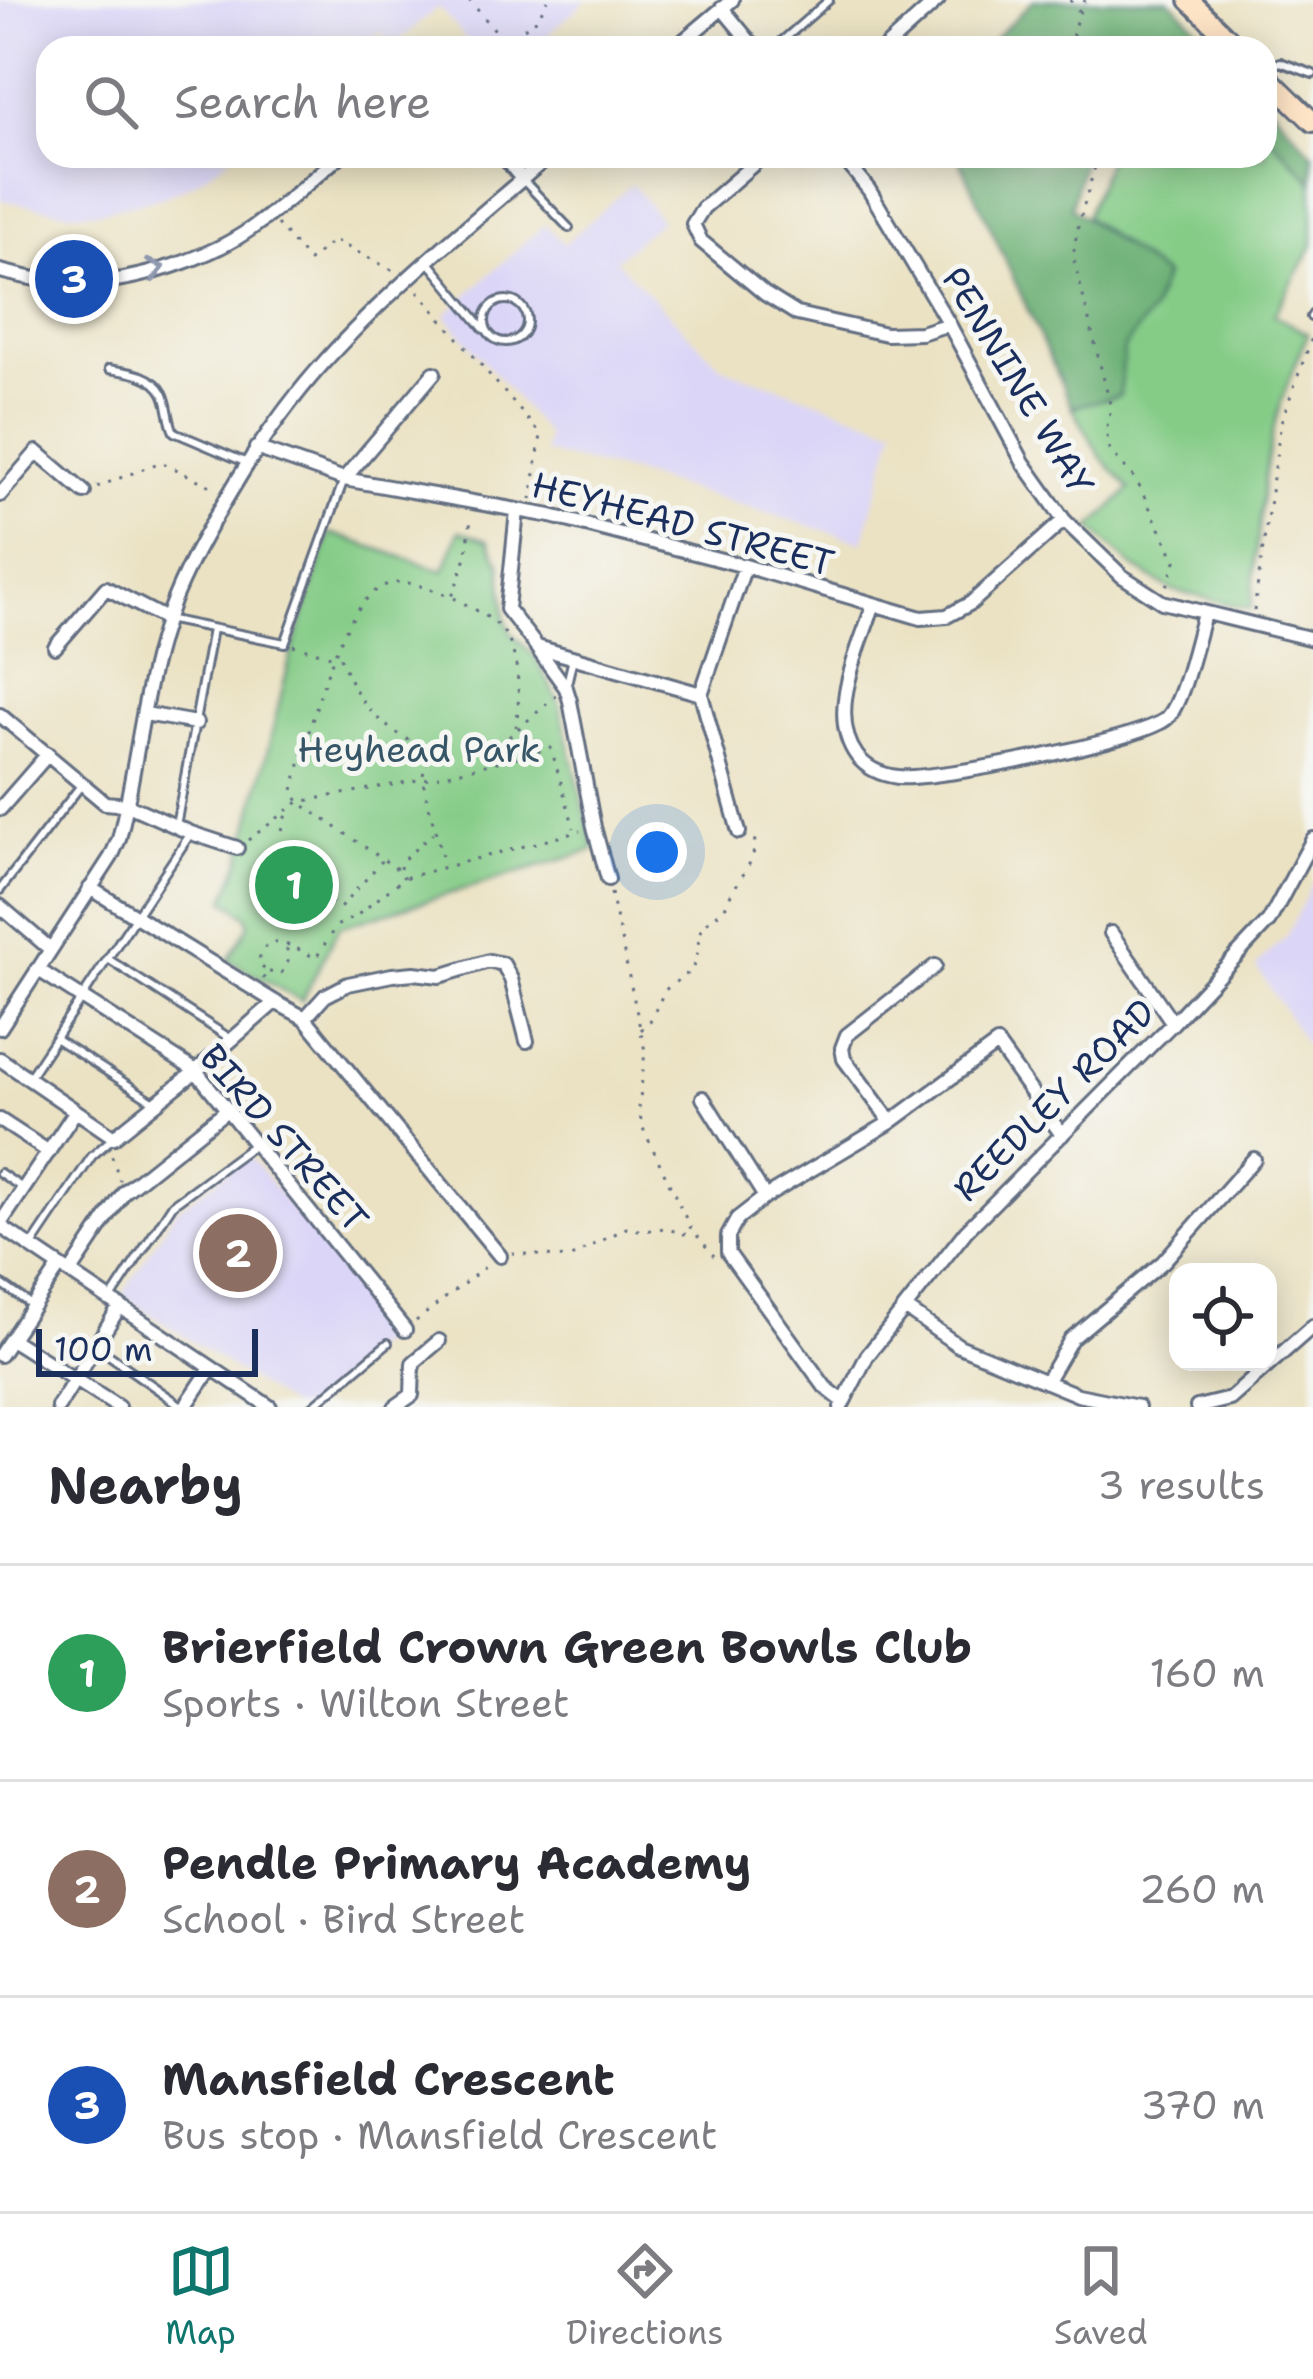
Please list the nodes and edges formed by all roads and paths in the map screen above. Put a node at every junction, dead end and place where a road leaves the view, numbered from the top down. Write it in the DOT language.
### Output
graph roads {
  1 [pos="469,0"];
  2 [pos="548,0"];
  3 [pos="829,0"];
  4 [pos="938,0"];
  5 [pos="1070,0"];
  6 [pos="1085,0"];
  7 [pos="1189,0"];
  8 [pos="727,4"];
  9 [pos="1080,12"];
  10 [pos="524,28"];
  11 [pos="500,36"];
  12 [pos="689,36"];
  13 [pos="747,36"];
  14 [pos="788,36"];
  15 [pos="898,36"];
  16 [pos="1073,36"];
  17 [pos="1226,36"];
  18 [pos="1277,64"];
  19 [pos="1313,74"];
  20 [pos="1277,85"];
  21 [pos="1313,122"];
  22 [pos="325,168"];
  23 [pos="513,168"];
  24 [pos="535,168"];
  25 [pos="749,168"];
  26 [pos="852,168"];
  27 [pos="1095,168"];
  28 [pos="522,179"];
  29 [pos="269,214"];
  30 [pos="569,228"];
  31 [pos="428,261"];
  32 [pos="0,271"];
  33 [pos="408,278"];
  34 [pos="949,323"];
  35 [pos="487,332"];
  36 [pos="1313,335"];
  37 [pos="109,369"];
  38 [pos="434,373"];
  39 [pos="256,448"];
  40 [pos="247,463"];
  41 [pos="344,479"];
  42 [pos="84,491"];
  43 [pos="228,494"];
  44 [pos="0,495"];
  45 [pos="474,502"];
  46 [pos="523,512"];
  47 [pos="1064,520"];
  48 [pos="745,566"];
  49 [pos="452,597"];
  50 [pos="1162,602"];
  51 [pos="873,606"];
  52 [pos="1204,614"];
  53 [pos="166,620"];
  54 [pos="1252,625"];
  55 [pos="212,629"];
  56 [pos="1313,639"];
  57 [pos="285,643"];
  58 [pos="55,647"];
  59 [pos="537,647"];
  60 [pos="334,656"];
  61 [pos="573,658"];
  62 [pos="566,688"];
  63 [pos="701,694"];
  64 [pos="146,714"];
  65 [pos="0,715"];
  66 [pos="196,723"];
  67 [pos="516,729"];
  68 [pos="47,754"];
  69 [pos="501,761"];
  70 [pos="422,778"];
  71 [pos="82,784"];
  72 [pos="299,802"];
  73 [pos="128,805"];
  74 [pos="0,809"];
  75 [pos="288,809"];
  76 [pos="176,826"];
  77 [pos="594,827"];
  78 [pos="282,830"];
  79 [pos="435,830"];
  80 [pos="576,832"];
  81 [pos="739,832"];
  82 [pos="191,833"];
  83 [pos="1312,844"];
  84 [pos="237,848"];
  85 [pos="383,860"];
  86 [pos="445,868"];
  87 [pos="400,871"];
  88 [pos="404,878"];
  89 [pos="608,880"];
  90 [pos="90,888"];
  91 [pos="0,890"];
  92 [pos="330,902"];
  93 [pos="2,912"];
  94 [pos="136,917"];
  95 [pos="1111,933"];
  96 [pos="286,944"];
  97 [pos="50,948"];
  98 [pos="108,959"];
  99 [pos="935,966"];
  100 [pos="37,969"];
  101 [pos="267,972"];
  102 [pos="256,991"];
  103 [pos="82,998"];
  104 [pos="275,1002"];
  105 [pos="305,1018"];
  106 [pos="1,1023"];
  107 [pos="1173,1023"];
  108 [pos="640,1031"];
  109 [pos="56,1038"];
  110 [pos="233,1040"];
  111 [pos="527,1041"];
  112 [pos="0,1060"];
  113 [pos="196,1071"];
  114 [pos="28,1079"];
  115 [pos="704,1098"];
  116 [pos="156,1103"];
  117 [pos="228,1109"];
  118 [pos="75,1112"];
  119 [pos="0,1120"];
  120 [pos="891,1121"];
  121 [pos="1062,1135"];
  122 [pos="111,1140"];
  123 [pos="256,1143"];
  124 [pos="49,1152"];
  125 [pos="1254,1159"];
  126 [pos="0,1173"];
  127 [pos="24,1189"];
  128 [pos="124,1192"];
  129 [pos="766,1197"];
  130 [pos="0,1225"];
  131 [pos="692,1229"];
  132 [pos="31,1247"];
  133 [pos="728,1253"];
  134 [pos="500,1256"];
  135 [pos="65,1270"];
  136 [pos="0,1283"];
  137 [pos="115,1303"];
  138 [pos="33,1306"];
  139 [pos="905,1308"];
  140 [pos="1313,1326"];
  141 [pos="405,1330"];
  142 [pos="10,1339"];
  143 [pos="439,1341"];
  144 [pos="388,1343"];
  145 [pos="96,1346"];
  146 [pos="0,1355"];
  147 [pos="211,1368"];
  148 [pos="75,1379"];
  149 [pos="1046,1382"];
  150 [pos="1233,1403"];
  151 [pos="842,1404"];
  152 [pos="58,1407"];
  153 [pos="118,1407"];
  154 [pos="184,1407"];
  155 [pos="270,1407"];
  156 [pos="312,1407"];
  157 [pos="395,1407"];
  158 [pos="1138,1407"];
  159 [pos="1197,1407"];
  1 -- 11 [label="path"];
  2 -- 10 [label="path"];
  3 -- 14 [label="lane"];
  4 -- 15 [label="street"];
  5 -- 9 [label="path"];
  6 -- 9 [label="path"];
  7 -- 17 [label="street"];
  8 -- 12 [label="street"];
  8 -- 13 [label="street"];
  9 -- 16 [label="path"];
  18 -- 19 [label="lane"];
  20 -- 21 [label="street"];
  22 -- 29 [label="street"];
  23 -- 28 [label="street"];
  24 -- 28 [label="street"];
  25 -- 34 [label="street"];
  26 -- 34 [label="street, PENNINE WAY"];
  27 -- 50 [label="path"];
  28 -- 30 [label="lane"];
  28 -- 31 [label="street"];
  32 -- 29 [label="street, one-way"];
  29 -- 33 [label="path"];
  31 -- 33 [label="street"];
  31 -- 35 [label="lane"];
  33 -- 39 [label="street"];
  33 -- 46 [label="path"];
  34 -- 47 [label="street, PENNINE WAY"];
  35 -- 35 [label="lane"];
  36 -- 54 [label="path"];
  37 -- 40 [label="lane"];
  38 -- 41 [label="street"];
  39 -- 40 [label="street"];
  39 -- 41 [label="street, HEYHEAD STREET"];
  40 -- 43 [label="street"];
  41 -- 45 [label="street, HEYHEAD STREET"];
  41 -- 57 [label="lane"];
  42 -- 43 [label="path"];
  42 -- 44 [label="street"];
  43 -- 53 [label="street"];
  45 -- 46 [label="street, HEYHEAD STREET"];
  45 -- 49 [label="path"];
  46 -- 48 [label="street, HEYHEAD STREET"];
  46 -- 59 [label="street"];
  47 -- 50 [label="street, PENNINE WAY"];
  47 -- 51 [label="street, HEYHEAD STREET"];
  48 -- 51 [label="street, HEYHEAD STREET"];
  48 -- 63 [label="street"];
  49 -- 60 [label="path"];
  49 -- 67 [label="path"];
  50 -- 52 [label="street, PENNINE WAY"];
  51 -- 52 [label="street"];
  52 -- 54 [label="street, PENNINE WAY"];
  53 -- 55 [label="lane"];
  53 -- 58 [label="street"];
  53 -- 64 [label="street"];
  54 -- 56 [label="street, PENNINE WAY"];
  55 -- 57 [label="lane"];
  55 -- 66 [label="lane"];
  57 -- 60 [label="path"];
  59 -- 61 [label="street"];
  59 -- 62 [label="street"];
  60 -- 70 [label="path"];
  60 -- 72 [label="path"];
  61 -- 62 [label="lane"];
  61 -- 63 [label="street"];
  62 -- 67 [label="path"];
  62 -- 77 [label="street"];
  63 -- 81 [label="street"];
  64 -- 66 [label="street"];
  64 -- 73 [label="street"];
  65 -- 68 [label="street"];
  66 -- 76 [label="lane"];
  67 -- 69 [label="path"];
  68 -- 71 [label="street"];
  68 -- 74 [label="street"];
  69 -- 70 [label="path"];
  69 -- 80 [label="path"];
  70 -- 72 [label="path"];
  70 -- 79 [label="path"];
  71 -- 73 [label="street"];
  71 -- 91 [label="lane"];
  72 -- 75 [label="path"];
  72 -- 85 [label="path"];
  73 -- 76 [label="street"];
  73 -- 90 [label="street"];
  75 -- 78 [label="path"];
  75 -- 84 [label="path"];
  76 -- 82 [label="street"];
  77 -- 80 [label="path"];
  77 -- 89 [label="street"];
  79 -- 86 [label="path"];
  79 -- 87 [label="path"];
  80 -- 86 [label="path"];
  81 -- 108 [label="path"];
  82 -- 84 [label="street"];
  82 -- 94 [label="lane"];
  83 -- 107 [label="street, REEDLEY ROAD"];
  85 -- 87 [label="path"];
  85 -- 92 [label="path"];
  86 -- 88 [label="path"];
  87 -- 88 [label="path"];
  88 -- 96 [label="path"];
  89 -- 108 [label="path"];
  90 -- 94 [label="street"];
  90 -- 97 [label="street"];
  93 -- 97 [label="street"];
  94 -- 98 [label="lane"];
  94 -- 102 [label="street"];
  95 -- 107 [label="street"];
  96 -- 101 [label="path"];
  96 -- 101 [label="path"];
  97 -- 100 [label="street"];
  98 -- 103 [label="lane"];
  98 -- 110 [label="lane"];
  99 -- 120 [label="street"];
  100 -- 103 [label="street, BIRD STREET"];
  100 -- 106 [label="street"];
  101 -- 102 [label="path"];
  102 -- 104 [label="street"];
  103 -- 109 [label="lane"];
  103 -- 113 [label="street, BIRD STREET"];
  104 -- 105 [label="street"];
  104 -- 110 [label="street"];
  105 -- 111 [label="street"];
  105 -- 134 [label="street"];
  107 -- 121 [label="street, REEDLEY ROAD"];
  108 -- 131 [label="path"];
  109 -- 114 [label="lane"];
  109 -- 116 [label="lane"];
  110 -- 113 [label="street"];
  112 -- 114 [label="street"];
  113 -- 116 [label="street"];
  113 -- 117 [label="street, BIRD STREET"];
  114 -- 118 [label="street"];
  115 -- 129 [label="street"];
  116 -- 122 [label="street"];
  117 -- 123 [label="street, BIRD STREET"];
  117 -- 128 [label="street"];
  118 -- 122 [label="street"];
  118 -- 124 [label="street"];
  119 -- 124 [label="street"];
  120 -- 121 [label="street"];
  120 -- 129 [label="street"];
  121 -- 139 [label="street, REEDLEY ROAD"];
  122 -- 128 [label="path"];
  122 -- 132 [label="lane"];
  123 -- 137 [label="lane"];
  123 -- 141 [label="street, BIRD STREET"];
  124 -- 127 [label="street"];
  125 -- 149 [label="street"];
  126 -- 127 [label="lane"];
  127 -- 130 [label="street"];
  128 -- 135 [label="street"];
  129 -- 133 [label="street"];
  130 -- 132 [label="street"];
  131 -- 133 [label="path"];
  131 -- 134 [label="path"];
  132 -- 135 [label="street"];
  133 -- 151 [label="street"];
  134 -- 141 [label="path"];
  135 -- 137 [label="street"];
  135 -- 138 [label="street"];
  136 -- 138 [label="lane"];
  137 -- 145 [label="street"];
  137 -- 147 [label="street"];
  138 -- 142 [label="street"];
  139 -- 149 [label="street"];
  139 -- 151 [label="street, REEDLEY ROAD"];
  140 -- 150 [label="street"];
  142 -- 146 [label="street"];
  142 -- 148 [label="street"];
  143 -- 157 [label="street"];
  144 -- 156 [label="lane"];
  145 -- 148 [label="street"];
  145 -- 154 [label="lane"];
  147 -- 154 [label="street"];
  147 -- 155 [label="street"];
  148 -- 152 [label="street"];
  148 -- 153 [label="street"];
  149 -- 158 [label="street"];
  150 -- 159 [label="street"];
}
